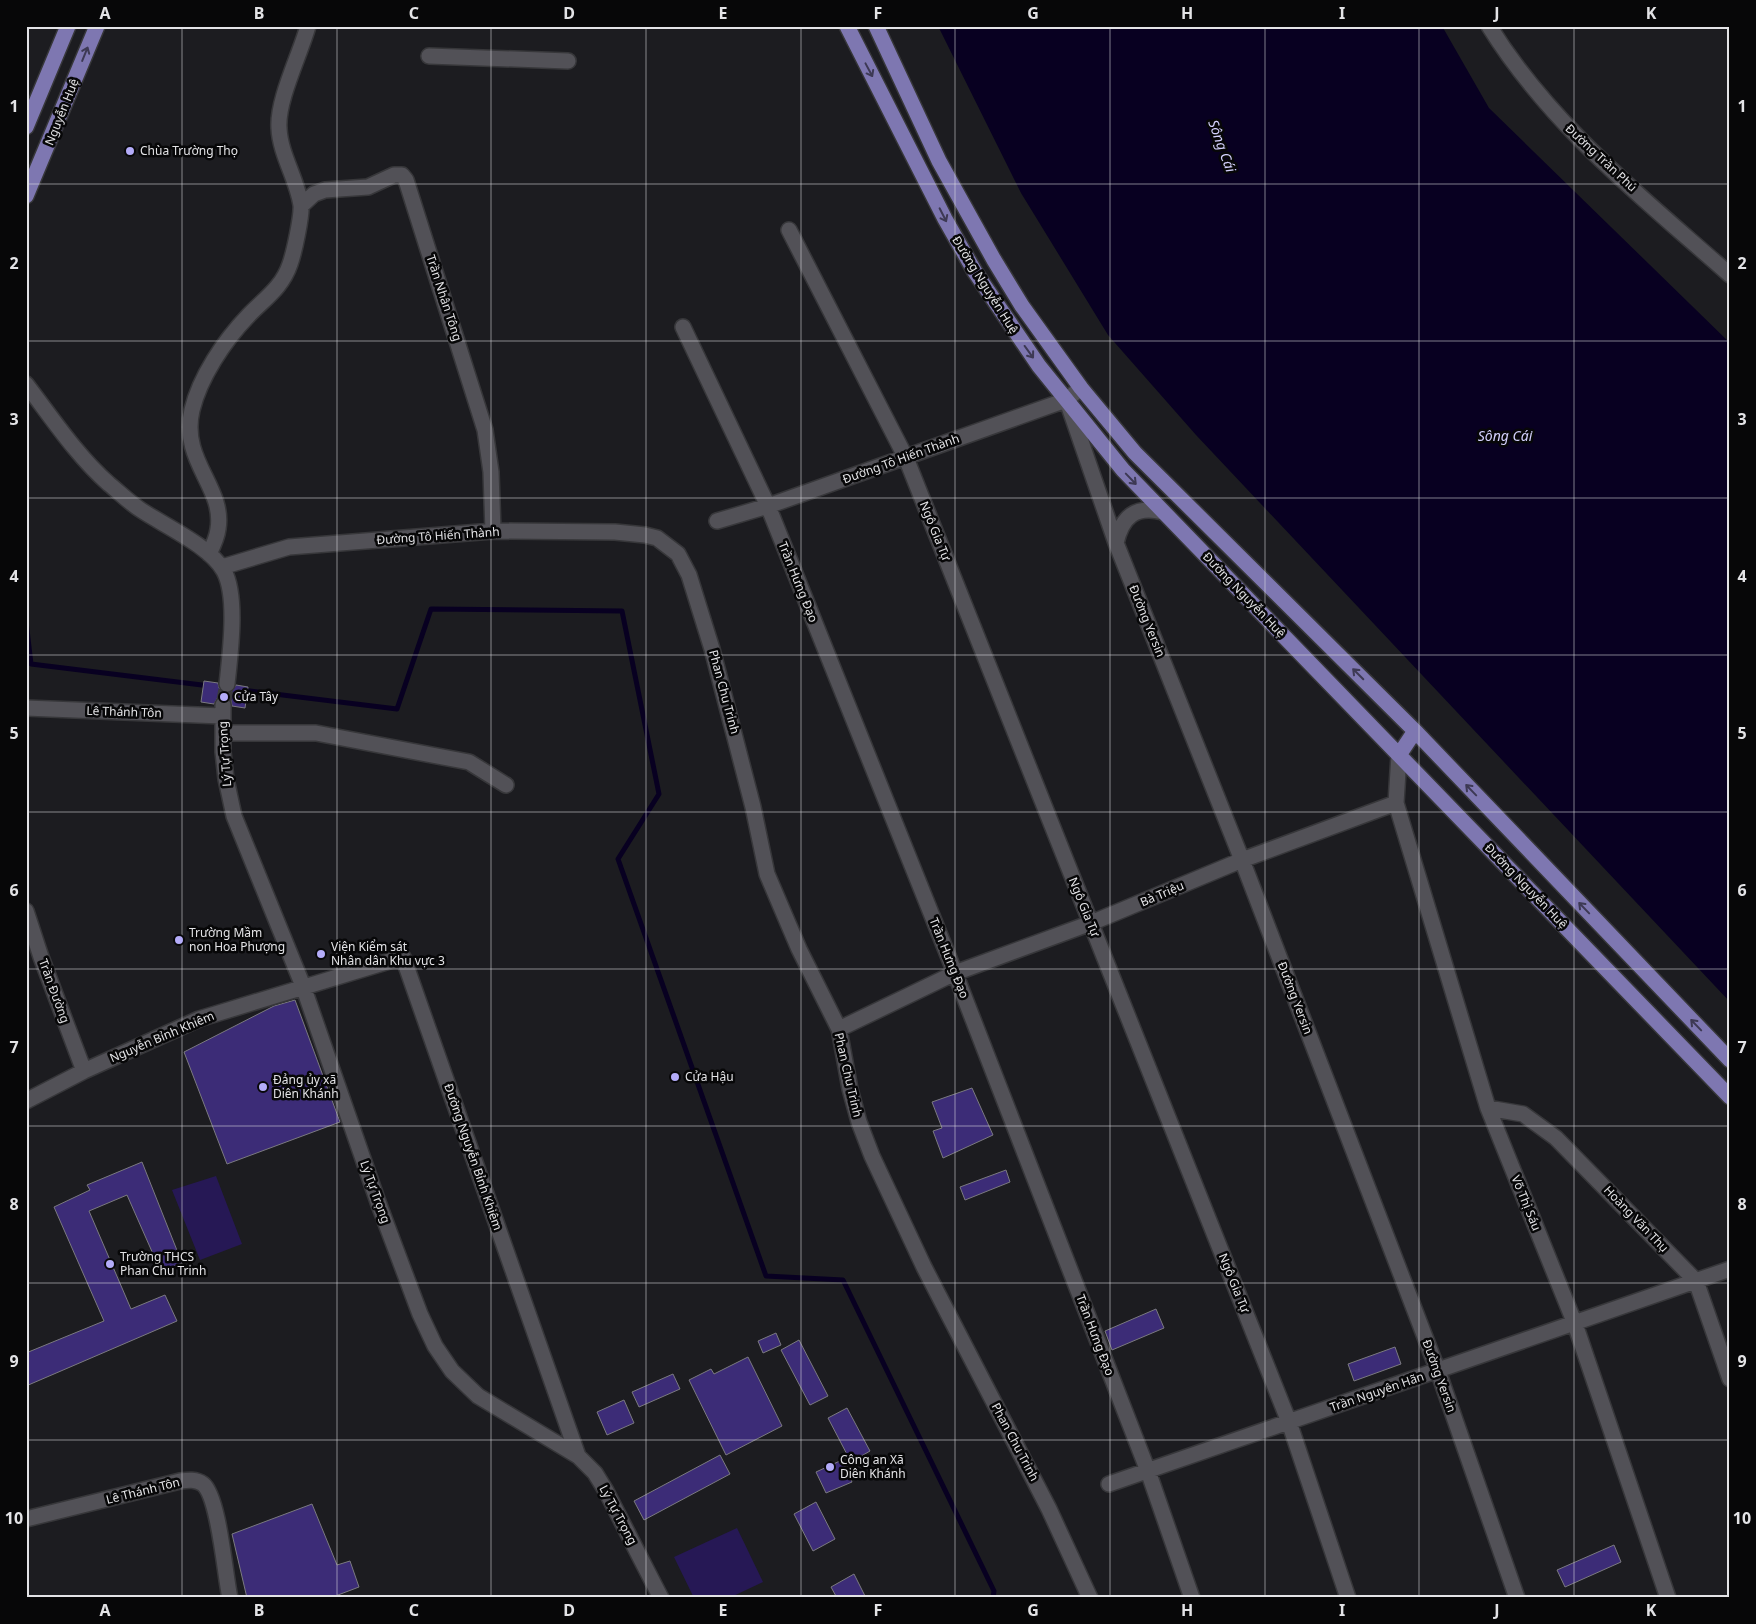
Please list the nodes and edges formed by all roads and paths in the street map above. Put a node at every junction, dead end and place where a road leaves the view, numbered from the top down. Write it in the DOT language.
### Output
graph roads {
  1 [pos="68,26"];
  2 [pos="97,26"];
  3 [pos="308,26"];
  4 [pos="847,26"];
  5 [pos="1490,26"];
  6 [pos="878,30"];
  7 [pos="856,44"];
  8 [pos="429,56"];
  9 [pos="568,61"];
  10 [pos="26,127"];
  11 [pos="26,196"];
  12 [pos="301,206"];
  13 [pos="789,230"];
  14 [pos="1730,275"];
  15 [pos="683,327"];
  16 [pos="26,384"];
  17 [pos="1081,388"];
  18 [pos="1066,400"];
  19 [pos="906,458"];
  20 [pos="768,506"];
  21 [pos="1163,512"];
  22 [pos="717,521"];
  23 [pos="493,531"];
  24 [pos="657,538"];
  25 [pos="1116,544"];
  26 [pos="209,554"];
  27 [pos="222,568"];
  28 [pos="227,684"];
  29 [pos="26,708"];
  30 [pos="223,710"];
  31 [pos="1415,731"];
  32 [pos="223,733"];
  33 [pos="1399,755"];
  34 [pos="506,784"];
  35 [pos="1396,803"];
  36 [pos="1242,860"];
  37 [pos="26,911"];
  38 [pos="1091,924"];
  39 [pos="955,974"];
  40 [pos="303,986"];
  41 [pos="839,1030"];
  42 [pos="1730,1060"];
  43 [pos="84,1071"];
  44 [pos="1730,1097"];
  45 [pos="26,1101"];
  46 [pos="1488,1108"];
  47 [pos="1730,1269"];
  48 [pos="1696,1281"];
  49 [pos="1575,1324"];
  50 [pos="1438,1371"];
  51 [pos="1730,1379"];
  52 [pos="1289,1422"];
  53 [pos="578,1456"];
  54 [pos="1148,1471"];
  55 [pos="1109,1484"];
  56 [pos="26,1520"];
  57 [pos="230,1598"];
  58 [pos="661,1598"];
  59 [pos="1090,1598"];
  60 [pos="1192,1598"];
  61 [pos="1348,1598"];
  62 [pos="1517,1598"];
  63 [pos="1668,1598"];
  1 -- 10 [label="main road"];
  11 -- 2 [label="main road, Nguyễn Huệ, one-way"];
  3 -- 12 [label="street"];
  4 -- 7 [label="main road, Đường Nguyễn Huệ"];
  5 -- 14 [label="street, Đường Trần Phú"];
  6 -- 7 [label="main road"];
  6 -- 17 [label="main road, Đường Nguyễn Huệ"];
  7 -- 18 [label="main road, Đường Nguyễn Huệ, one-way"];
  8 -- 9 [label="street"];
  12 -- 23 [label="street, Trần Nhân Tông"];
  12 -- 26 [label="street"];
  13 -- 19 [label="street, Ngô Gia Tự"];
  15 -- 20 [label="street, Trần Hưng Đạo"];
  16 -- 26 [label="street"];
  17 -- 18 [label="street, Đường Tô Hiến Thành"];
  31 -- 17 [label="main road, Đường Nguyễn Huệ, one-way"];
  18 -- 19 [label="street, Đường Tô Hiến Thành"];
  18 -- 21 [label="main road, Đường Nguyễn Huệ, one-way"];
  18 -- 25 [label="street, Đường Yersin"];
  19 -- 20 [label="street, Đường Tô Hiến Thành"];
  19 -- 38 [label="street, Ngô Gia Tự"];
  20 -- 22 [label="street, Đường Tô Hiến Thành"];
  20 -- 39 [label="street, Trần Hưng Đạo"];
  21 -- 25 [label="street"];
  21 -- 33 [label="main road, Đường Nguyễn Huệ"];
  23 -- 24 [label="street, Đường Tô Hiến Thành"];
  23 -- 27 [label="street, Đường Tô Hiến Thành"];
  24 -- 41 [label="street, Phan Chu Trinh"];
  25 -- 36 [label="street, Đường Yersin"];
  26 -- 27 [label="street"];
  27 -- 28 [label="street"];
  29 -- 30 [label="street, Lê Thánh Tôn"];
  30 -- 32 [label="street, Lý Tự Trọng"];
  31 -- 33 [label="main road"];
  42 -- 31 [label="main road, Đường Nguyễn Huệ, one-way"];
  32 -- 34 [label="street"];
  32 -- 40 [label="street, Lý Tự Trọng"];
  33 -- 35 [label="street"];
  33 -- 44 [label="main road, Đường Nguyễn Huệ"];
  35 -- 36 [label="street, Bà Triệu"];
  35 -- 46 [label="street, Võ Thị Sáu"];
  36 -- 38 [label="street, Bà Triệu"];
  36 -- 50 [label="street, Đường Yersin"];
  37 -- 43 [label="street, Trần Đường"];
  38 -- 39 [label="street, Bà Triệu"];
  38 -- 52 [label="street, Ngô Gia Tự"];
  39 -- 41 [label="street, Bà Triệu"];
  39 -- 54 [label="street, Trần Hưng Đạo"];
  40 -- 43 [label="street, Nguyễn Bỉnh Khiêm"];
  40 -- 53 [label="street, Lý Tự Trọng"];
  40 -- 53 [label="street, Đường Nguyễn Bỉnh Khiêm"];
  41 -- 59 [label="street, Phan Chu Trinh"];
  43 -- 45 [label="street, Nguyễn Bỉnh Khiêm"];
  46 -- 48 [label="street, Hoàng Văn Thụ"];
  46 -- 49 [label="street, Võ Thị Sáu"];
  47 -- 48 [label="street, Trần Nguyên Hãn"];
  48 -- 49 [label="street, Trần Nguyên Hãn"];
  48 -- 51 [label="street, Hoàng Văn Thụ"];
  49 -- 50 [label="street, Trần Nguyên Hãn"];
  49 -- 63 [label="street, Võ Thị Sáu"];
  50 -- 52 [label="street, Trần Nguyên Hãn"];
  50 -- 62 [label="street, Đường Yersin"];
  52 -- 54 [label="street, Trần Nguyên Hãn"];
  52 -- 61 [label="street, Ngô Gia Tự"];
  53 -- 58 [label="street, Lý Tự Trọng"];
  54 -- 55 [label="street, Trần Nguyên Hãn"];
  54 -- 60 [label="street, Trần Hưng Đạo"];
  56 -- 57 [label="street, Lê Thánh Tôn"];
}
